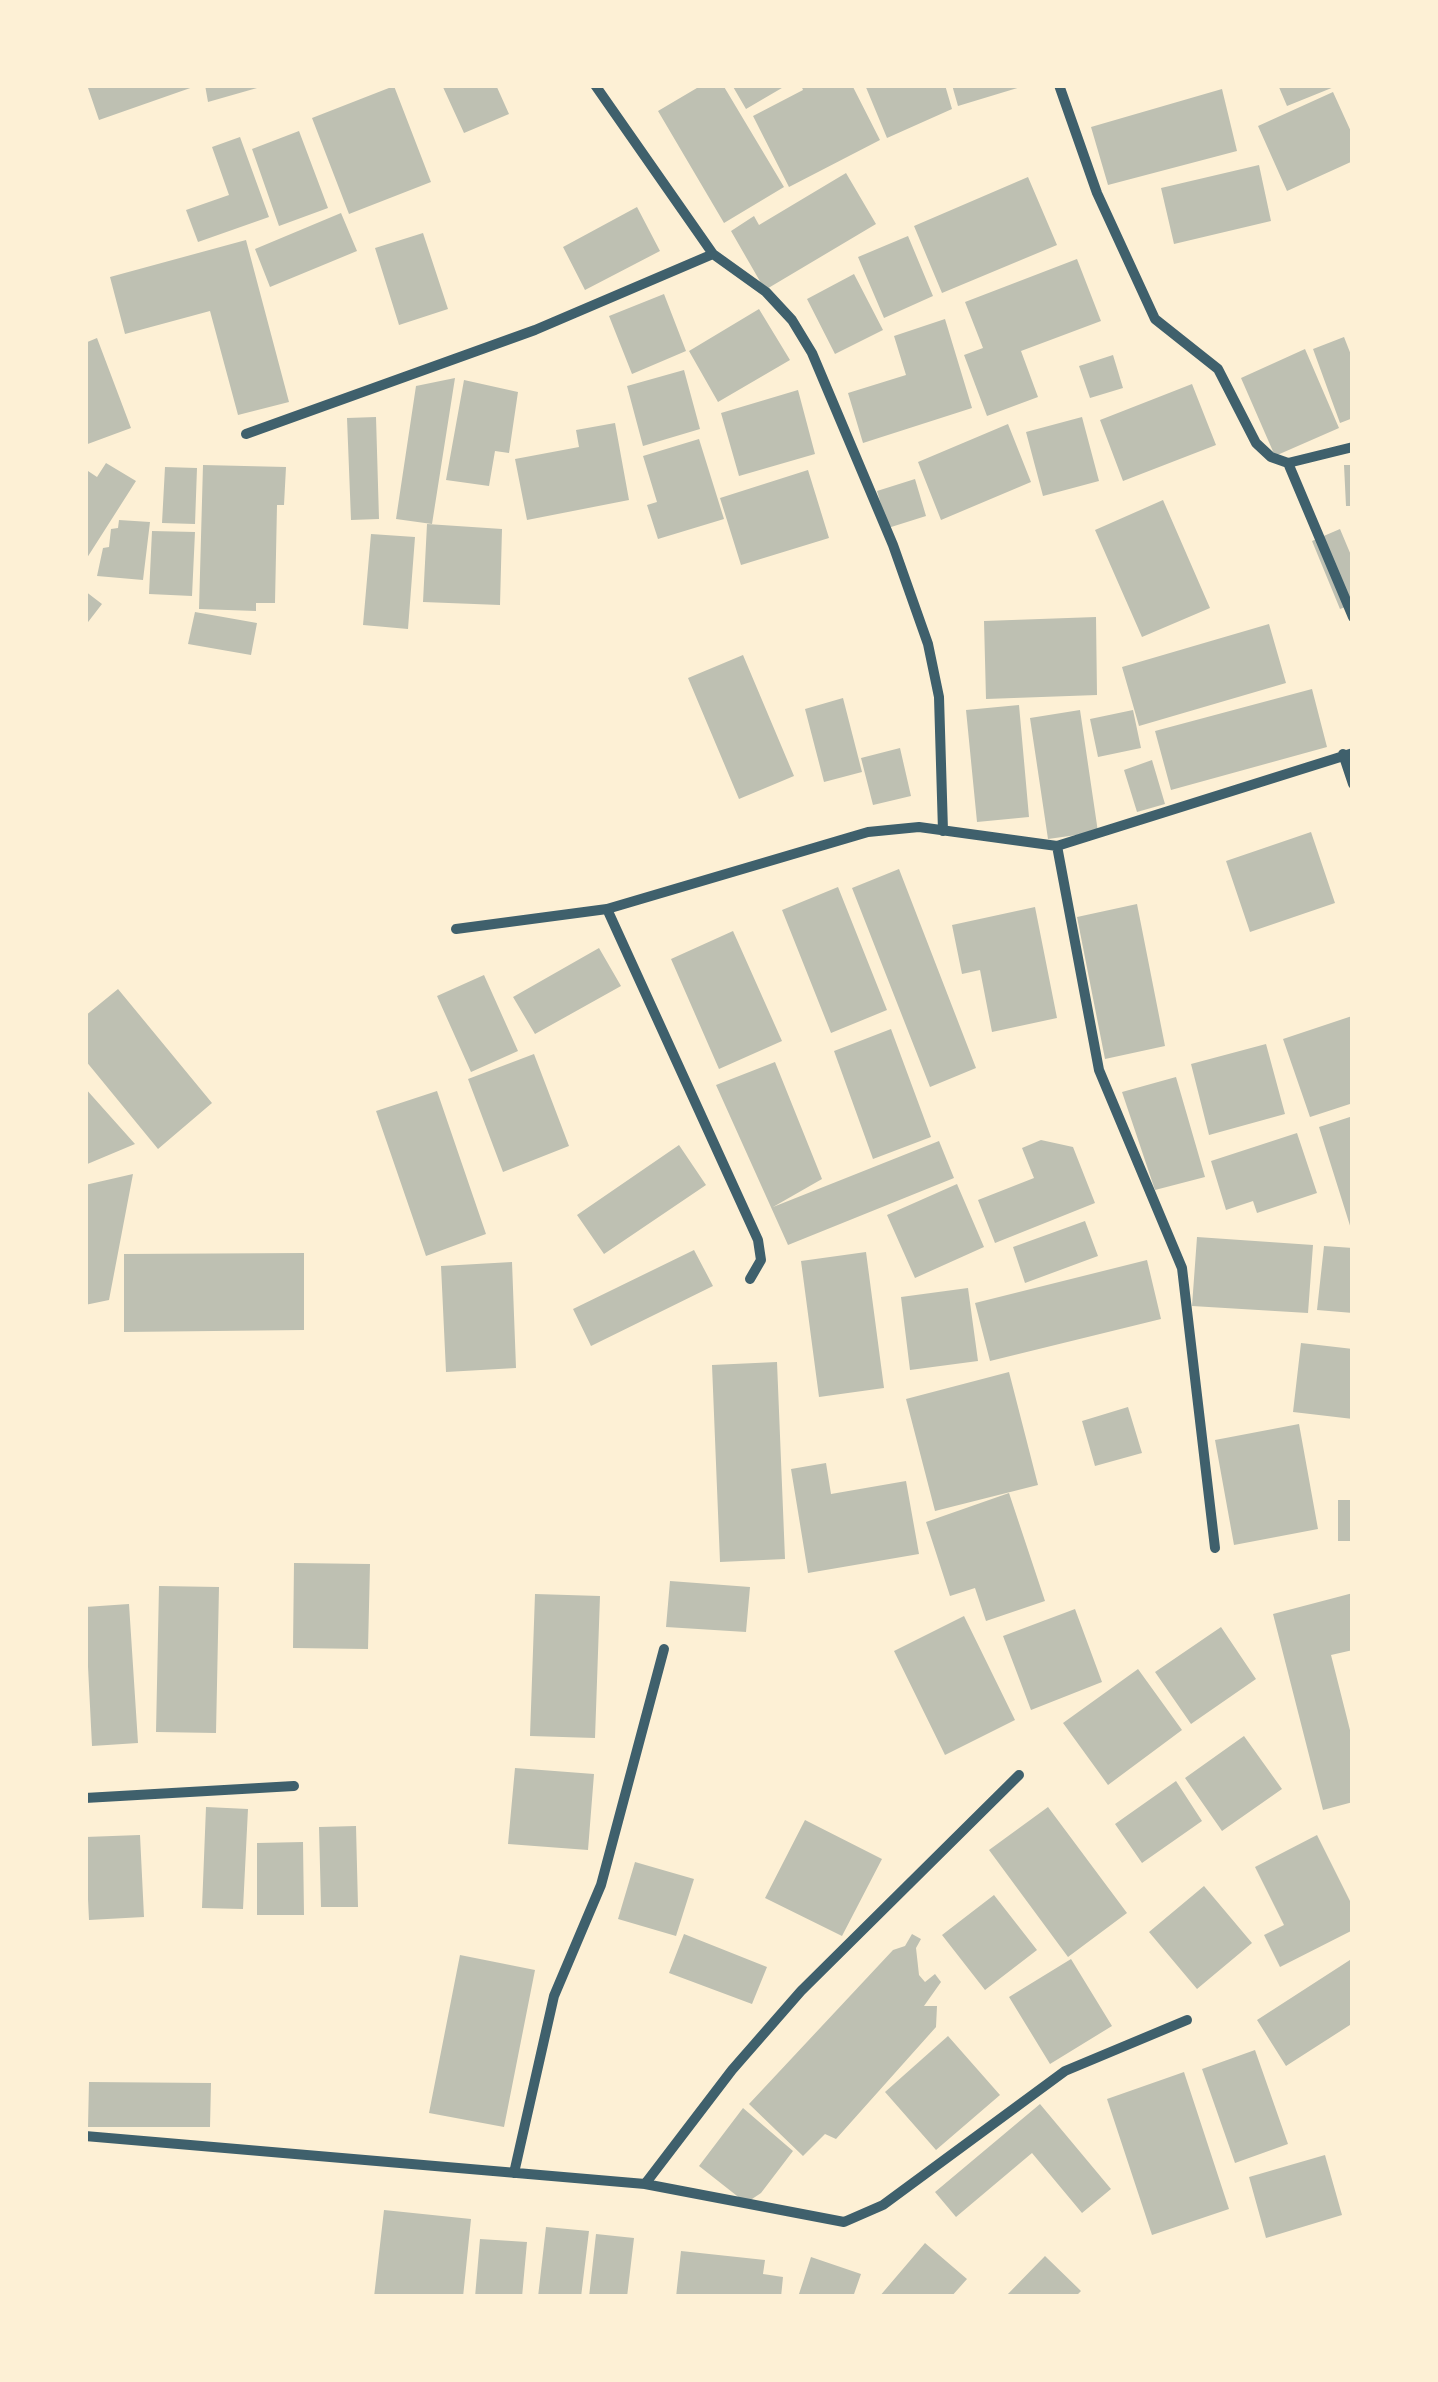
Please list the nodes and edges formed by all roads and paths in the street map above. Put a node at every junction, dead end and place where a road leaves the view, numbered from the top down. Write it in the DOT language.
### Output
graph roads {
  1 [pos="595,85"];
  2 [pos="1059,85"];
  3 [pos="713,254"];
  4 [pos="246,434"];
  5 [pos="1353,447"];
  6 [pos="1288,463"];
  7 [pos="1353,617"];
  8 [pos="1348,754"];
  9 [pos="1353,784"];
  10 [pos="944,831"];
  11 [pos="1057,846"];
  12 [pos="607,910"];
  13 [pos="456,930"];
  14 [pos="750,1279"];
  15 [pos="1216,1548"];
  16 [pos="664,1648"];
  17 [pos="1019,1775"];
  18 [pos="294,1786"];
  19 [pos="85,1798"];
  20 [pos="1188,2020"];
  21 [pos="85,2136"];
  22 [pos="514,2173"];
  23 [pos="645,2184"];
  1 -- 3 [label="street"];
  2 -- 6 [label="street"];
  3 -- 4 [label="street"];
  3 -- 10 [label="street"];
  5 -- 6 [label="street"];
  6 -- 7 [label="street"];
  8 -- 9 [label="street"];
  8 -- 11 [label="street"];
  10 -- 11 [label="street"];
  10 -- 12 [label="street"];
  11 -- 15 [label="street"];
  12 -- 13 [label="street"];
  12 -- 14 [label="street"];
  16 -- 22 [label="street"];
  17 -- 23 [label="street"];
  18 -- 19 [label="street"];
  20 -- 23 [label="street"];
  21 -- 22 [label="street"];
  22 -- 23 [label="street"];
}
